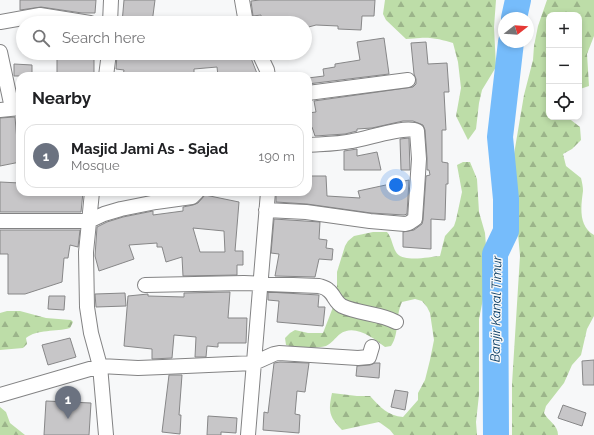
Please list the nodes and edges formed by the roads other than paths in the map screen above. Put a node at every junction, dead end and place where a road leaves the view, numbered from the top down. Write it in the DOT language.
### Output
graph roads {
  1 [pos="111,0"];
  2 [pos="242,0"];
  3 [pos="34,16"];
  4 [pos="46,16"];
  5 [pos="110,16"];
  6 [pos="245,16"];
  7 [pos="16,19"];
  8 [pos="0,22"];
  9 [pos="0,52"];
  10 [pos="108,60"];
  11 [pos="262,60"];
  12 [pos="107,72"];
  13 [pos="267,72"];
  14 [pos="408,80"];
  15 [pos="312,92"];
  16 [pos="11,108"];
  17 [pos="312,145"];
  18 [pos="92,196"];
  19 [pos="193,196"];
  20 [pos="268,196"];
  21 [pos="266,210"];
  22 [pos="0,221"];
  23 [pos="89,221"];
  24 [pos="259,284"];
  25 [pos="145,285"];
  26 [pos="396,322"];
  27 [pos="372,347"];
  28 [pos="254,363"];
  29 [pos="100,366"];
  30 [pos="0,395"];
  31 [pos="106,435"];
  32 [pos="248,435"];
  1 -- 5 [label="street"];
  2 -- 6 [label="street"];
  3 -- 4 [label="street"];
  7 -- 8 [label="street"];
  9 -- 16 [label="street"];
  10 -- 12 [label="street"];
  11 -- 13 [label="street"];
  14 -- 15 [label="street"];
  17 -- 21 [label="street"];
  18 -- 23 [label="street"];
  19 -- 23 [label="street"];
  20 -- 21 [label="street"];
  21 -- 24 [label="street"];
  22 -- 23 [label="street"];
  23 -- 29 [label="street"];
  24 -- 25 [label="street"];
  24 -- 26 [label="street"];
  24 -- 28 [label="street"];
  27 -- 28 [label="street"];
  28 -- 29 [label="street"];
  28 -- 32 [label="street"];
  29 -- 30 [label="street"];
  29 -- 31 [label="street"];
}
